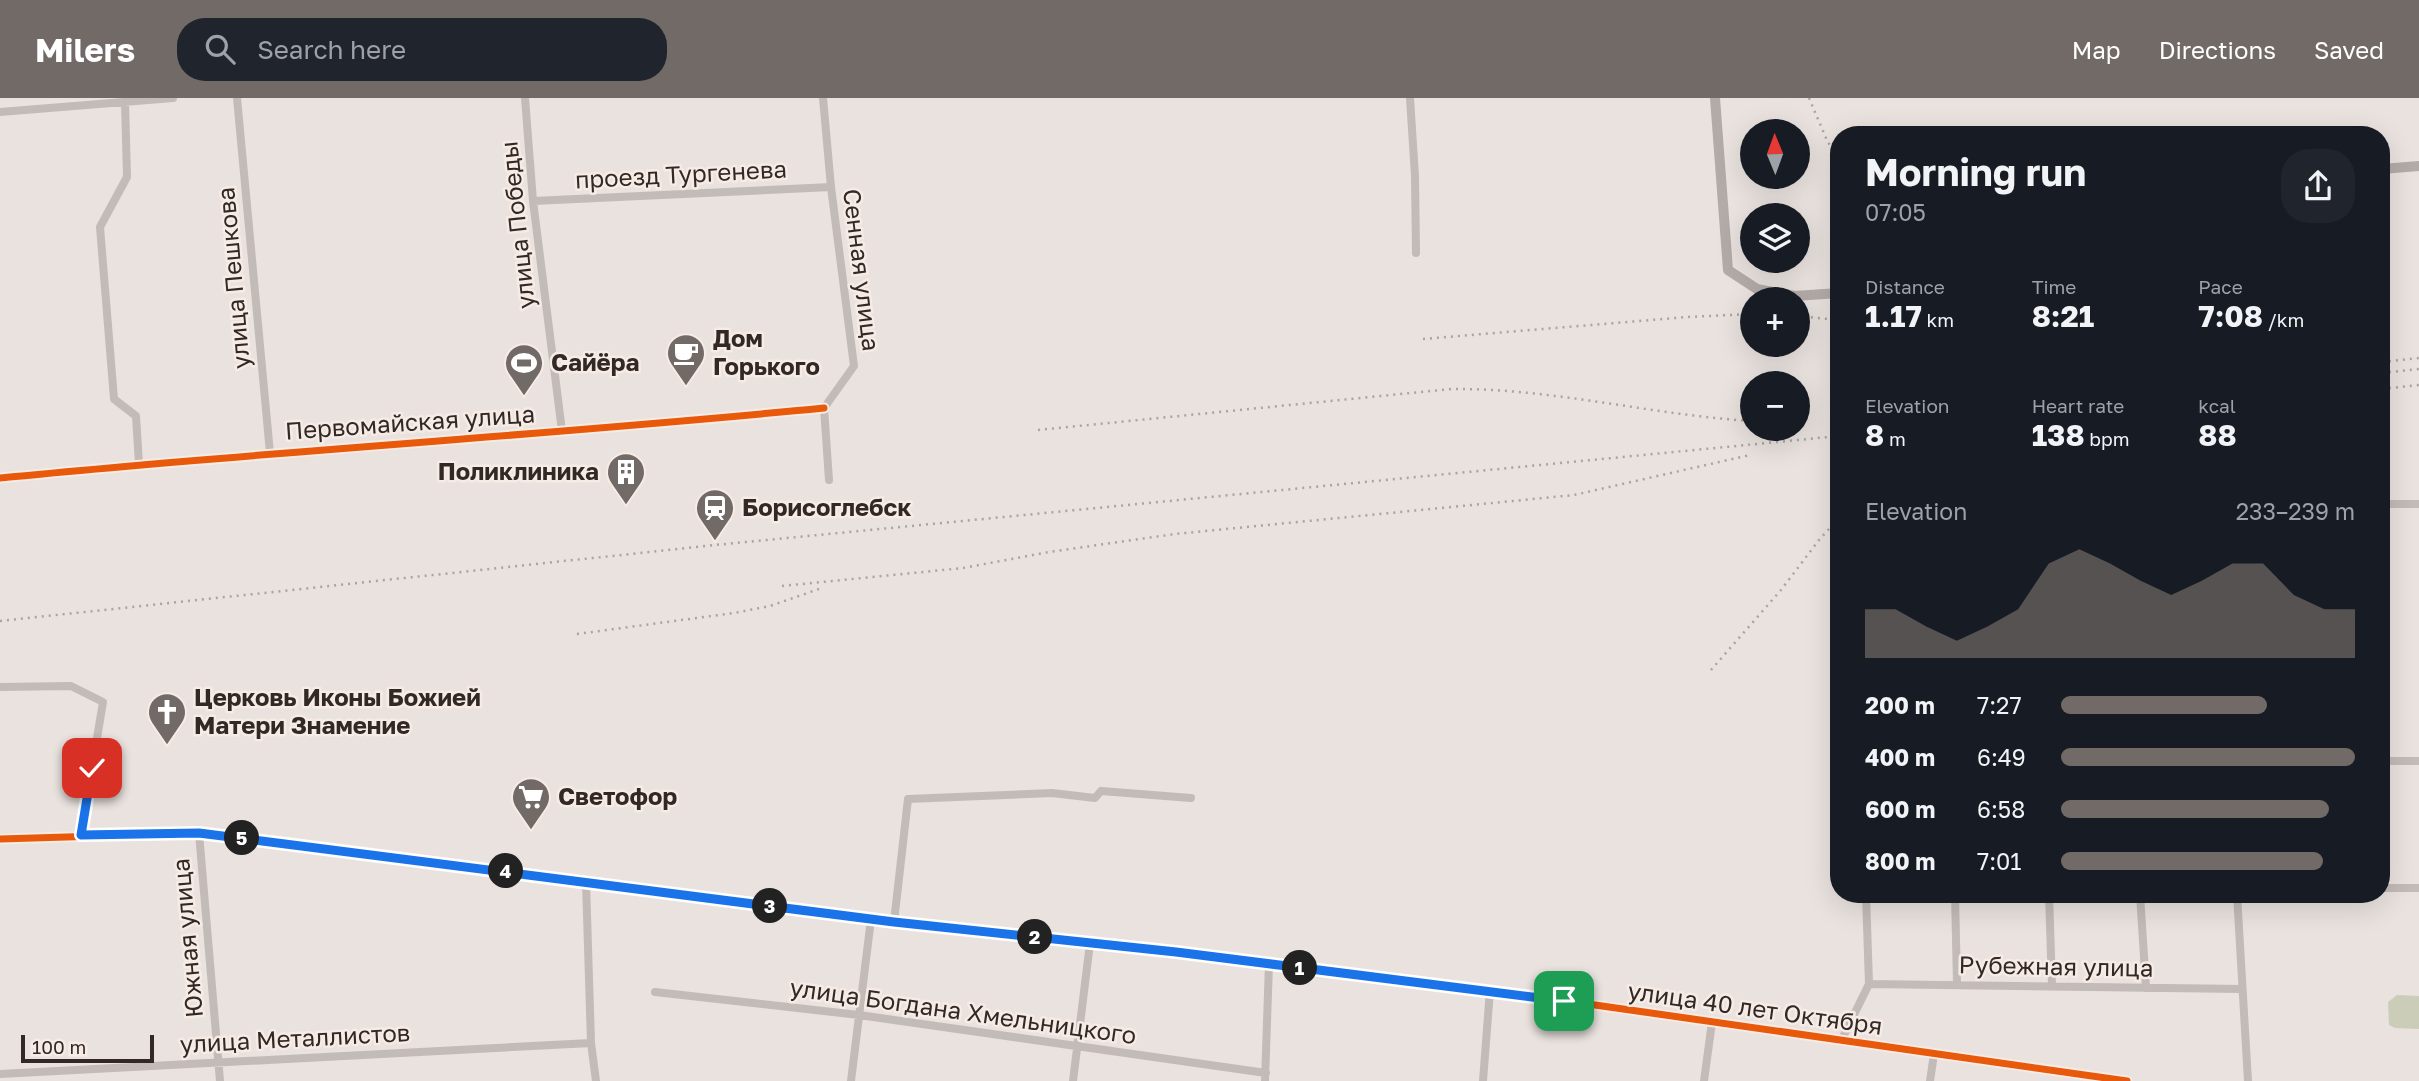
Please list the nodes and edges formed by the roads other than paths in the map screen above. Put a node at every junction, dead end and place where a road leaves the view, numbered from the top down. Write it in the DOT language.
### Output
graph roads {
  1 [pos="173,98"];
  2 [pos="237,98"];
  3 [pos="525,98"];
  4 [pos="823,98"];
  5 [pos="1410,98"];
  6 [pos="1715,98"];
  7 [pos="125,102"];
  8 [pos="0,112"];
  9 [pos="2419,166"];
  10 [pos="2390,168"];
  11 [pos="831,187"];
  12 [pos="533,201"];
  13 [pos="1416,253"];
  14 [pos="1830,294"];
  15 [pos="824,408"];
  16 [pos="562,431"];
  17 [pos="270,453"];
  18 [pos="139,464"];
  19 [pos="0,478"];
  20 [pos="829,480"];
  21 [pos="2390,504"];
  22 [pos="2419,504"];
  23 [pos="0,687"];
  24 [pos="2390,761"];
  25 [pos="2419,761"];
  26 [pos="1191,798"];
  27 [pos="199,833"];
  28 [pos="81,835"];
  29 [pos="0,839"];
  30 [pos="586,882"];
  31 [pos="2390,888"];
  32 [pos="2419,888"];
  33 [pos="1866,903"];
  34 [pos="1955,903"];
  35 [pos="2049,903"];
  36 [pos="2141,903"];
  37 [pos="2237,903"];
  38 [pos="871,919"];
  39 [pos="894,922"];
  40 [pos="1090,943"];
  41 [pos="1269,964"];
  42 [pos="1869,984"];
  43 [pos="1957,984"];
  44 [pos="2052,986"];
  45 [pos="2146,988"];
  46 [pos="2242,989"];
  47 [pos="1490,990"];
  48 [pos="655,992"];
  49 [pos="859,1015"];
  50 [pos="1712,1022"];
  51 [pos="1841,1041"];
  52 [pos="591,1043"];
  53 [pos="1076,1047"];
  54 [pos="1934,1054"];
  55 [pos="218,1063"];
  56 [pos="0,1074"];
  57 [pos="1266,1077"];
  58 [pos="220,1081"];
  59 [pos="596,1081"];
  60 [pos="851,1081"];
  61 [pos="1073,1081"];
  62 [pos="1483,1081"];
  63 [pos="1704,1081"];
  64 [pos="1930,1081"];
  65 [pos="2127,1081"];
  66 [pos="2248,1081"];
  1 -- 7 [label="street"];
  2 -- 17 [label="street, улица Пешкова"];
  3 -- 12 [label="street, улица Победы"];
  4 -- 11 [label="street, Сенная улица"];
  5 -- 13 [label="street"];
  6 -- 14 [label="street"];
  7 -- 8 [label="street"];
  7 -- 18 [label="street"];
  9 -- 10 [label="street"];
  11 -- 12 [label="street, проезд Тургенева"];
  11 -- 15 [label="street, Сенная улица"];
  12 -- 16 [label="street, улица Победы"];
  15 -- 16 [label="street, Первомайская улица"];
  15 -- 20 [label="street"];
  16 -- 17 [label="street, Первомайская улица"];
  17 -- 18 [label="street, Первомайская улица"];
  18 -- 19 [label="street, Первомайская улица"];
  21 -- 22 [label="street"];
  23 -- 28 [label="street"];
  24 -- 25 [label="street"];
  26 -- 39 [label="street"];
  27 -- 28 [label="street, улица 40 лет Октября"];
  27 -- 30 [label="street, улица 40 лет Октября"];
  27 -- 55 [label="street, Южная улица"];
  28 -- 29 [label="street, улица 40 лет Октября"];
  30 -- 38 [label="street, улица 40 лет Октября"];
  30 -- 52 [label="street"];
  31 -- 32 [label="street"];
  33 -- 42 [label="street"];
  34 -- 43 [label="street"];
  35 -- 44 [label="street"];
  36 -- 45 [label="street"];
  37 -- 46 [label="street"];
  38 -- 39 [label="street, улица 40 лет Октября"];
  38 -- 49 [label="street"];
  39 -- 40 [label="street, улица 40 лет Октября"];
  40 -- 41 [label="street, улица 40 лет Октября"];
  40 -- 53 [label="street"];
  41 -- 47 [label="street, улица 40 лет Октября"];
  41 -- 57 [label="street"];
  42 -- 43 [label="street, Рубежная улица"];
  42 -- 51 [label="street"];
  43 -- 44 [label="street, Рубежная улица"];
  44 -- 45 [label="street, Рубежная улица"];
  45 -- 46 [label="street, Рубежная улица"];
  46 -- 66 [label="street"];
  47 -- 50 [label="street, улица 40 лет Октября"];
  47 -- 62 [label="street"];
  48 -- 49 [label="street, улица Богдана Хмельницкого"];
  49 -- 53 [label="street, улица Богдана Хмельницкого"];
  49 -- 60 [label="street"];
  50 -- 51 [label="street, улица 40 лет Октября"];
  50 -- 63 [label="street"];
  51 -- 54 [label="street, улица 40 лет Октября"];
  52 -- 55 [label="street, улица Металлистов"];
  52 -- 59 [label="street"];
  53 -- 57 [label="street, улица Богдана Хмельницкого"];
  53 -- 61 [label="street"];
  54 -- 64 [label="street"];
  54 -- 65 [label="street, улица 40 лет Октября"];
  55 -- 56 [label="street, улица Металлистов"];
  55 -- 58 [label="street, Южная улица"];
}
